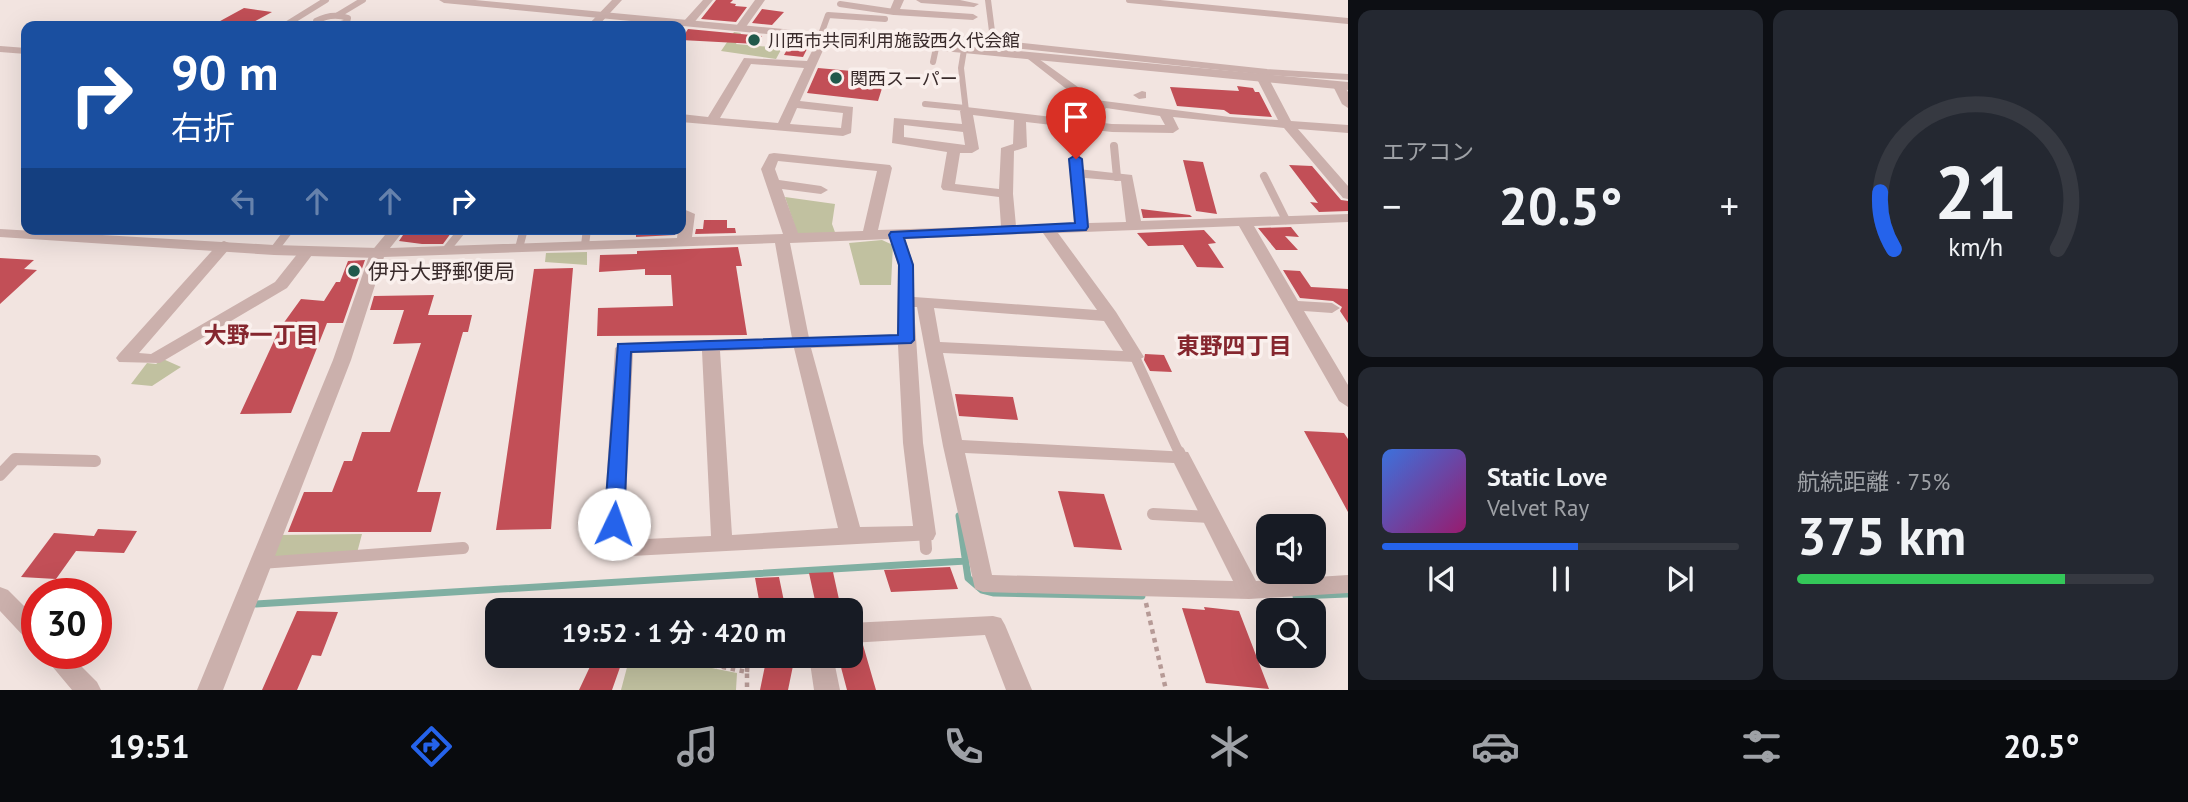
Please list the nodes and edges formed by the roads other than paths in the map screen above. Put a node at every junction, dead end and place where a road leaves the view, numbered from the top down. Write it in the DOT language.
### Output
graph roads {
  1 [pos="326,0"];
  2 [pos="363,0"];
  3 [pos="444,0"];
  4 [pos="617,0"];
  5 [pos="708,0"];
  6 [pos="760,0"];
  7 [pos="899,0"];
  8 [pos="921,0"];
  9 [pos="988,0"];
  10 [pos="1129,0"];
  11 [pos="975,2"];
  12 [pos="840,4"];
  13 [pos="338,15"];
  14 [pos="603,15"];
  15 [pos="895,16"];
  16 [pos="296,19"];
  17 [pos="885,19"];
  18 [pos="293,21"];
  19 [pos="316,21"];
  20 [pos="349,21"];
  21 [pos="597,21"];
  22 [pos="667,21"];
  23 [pos="974,22"];
  24 [pos="688,23"];
  25 [pos="1347,23"];
  26 [pos="739,29"];
  27 [pos="822,37"];
  28 [pos="916,46"];
  29 [pos="968,47"];
  30 [pos="936,48"];
  31 [pos="0,49"];
  32 [pos="21,51"];
  33 [pos="1032,57"];
  34 [pos="933,62"];
  35 [pos="811,65"];
  36 [pos="1263,79"];
  37 [pos="1345,83"];
  38 [pos="1139,95"];
  39 [pos="1092,103"];
  40 [pos="793,104"];
  41 [pos="925,104"];
  42 [pos="1348,104"];
  43 [pos="965,110"];
  44 [pos="1141,110"];
  45 [pos="1165,113"];
  46 [pos="1020,117"];
  47 [pos="686,118"];
  48 [pos="712,121"];
  49 [pos="1287,125"];
  50 [pos="782,127"];
  51 [pos="1348,129"];
  52 [pos="968,130"];
  53 [pos="1129,130"];
  54 [pos="1114,146"];
  55 [pos="954,149"];
  56 [pos="1264,176"];
  57 [pos="1117,177"];
  58 [pos="774,184"];
  59 [pos="821,190"];
  60 [pos="1006,194"];
  61 [pos="1348,195"];
  62 [pos="1348,218"];
  63 [pos="1286,220"];
  64 [pos="1244,222"];
  65 [pos="1135,225"];
  66 [pos="1082,227"];
  67 [pos="1048,230"];
  68 [pos="1009,232"];
  69 [pos="0,233"];
  70 [pos="21,234"];
  71 [pos="34,235"];
  72 [pos="285,235"];
  73 [pos="393,235"];
  74 [pos="458,235"];
  75 [pos="522,235"];
  76 [pos="586,235"];
  77 [pos="685,235"];
  78 [pos="896,235"];
  79 [pos="869,236"];
  80 [pos="629,237"];
  81 [pos="787,239"];
  82 [pos="684,242"];
  83 [pos="223,246"];
  84 [pos="585,246"];
  85 [pos="519,248"];
  86 [pos="274,250"];
  87 [pos="307,250"];
  88 [pos="446,250"];
  89 [pos="379,253"];
  90 [pos="914,302"];
  91 [pos="1291,304"];
  92 [pos="1332,308"];
  93 [pos="1110,316"];
  94 [pos="906,340"];
  95 [pos="801,342"];
  96 [pos="711,346"];
  97 [pos="932,347"];
  98 [pos="1135,357"];
  99 [pos="1348,401"];
  100 [pos="953,446"];
  101 [pos="1181,457"];
  102 [pos="95,461"];
  103 [pos="0,475"];
  104 [pos="1153,514"];
  105 [pos="1210,517"];
  106 [pos="851,536"];
  107 [pos="722,544"];
  108 [pos="463,548"];
  109 [pos="259,563"];
  110 [pos="1348,584"];
  111 [pos="1249,590"];
  112 [pos="0,597"];
  113 [pos="21,619"];
  114 [pos="863,632"];
  115 [pos="823,668"];
  116 [pos="68,669"];
  117 [pos="88,690"];
  118 [pos="210,690"];
  119 [pos="827,690"];
  120 [pos="1019,690"];
  1 -- 16 [label="lane"];
  2 -- 13 [label="lane"];
  3 -- 14 [label="street"];
  4 -- 14 [label="street"];
  5 -- 24 [label="street"];
  6 -- 26 [label="street"];
  7 -- 15 [label="street"];
  8 -- 11 [label="street"];
  9 -- 37 [label="lane"];
  10 -- 25 [label="lane"];
  11 -- 23 [label="street"];
  12 -- 15 [label="lane"];
  13 -- 19 [label="lane"];
  13 -- 20 [label="lane"];
  14 -- 21 [label="street"];
  14 -- 22 [label="street"];
  15 -- 23 [label="street"];
  16 -- 18 [label="lane"];
  16 -- 19 [label="lane"];
  17 -- 27 [label="lane"];
  23 -- 29 [label="street"];
  24 -- 26 [label="street"];
  26 -- 27 [label="street"];
  27 -- 28 [label="street"];
  27 -- 35 [label="street"];
  28 -- 29 [label="street"];
  28 -- 30 [label="street"];
  29 -- 30 [label="street"];
  29 -- 33 [label="street"];
  29 -- 43 [label="lane"];
  30 -- 34 [label="lane"];
  31 -- 32 [label="lane"];
  33 -- 36 [label="street"];
  33 -- 39 [label="street"];
  35 -- 40 [label="street"];
  35 -- 48 [label="street"];
  36 -- 37 [label="street"];
  36 -- 49 [label="street"];
  37 -- 42 [label="street"];
  38 -- 44 [label="street"];
  39 -- 44 [label="street"];
  39 -- 53 [label="street"];
  40 -- 50 [label="street"];
  40 -- 50 [label="street"];
  41 -- 43 [label="lane"];
  43 -- 46 [label="street"];
  43 -- 52 [label="street"];
  44 -- 45 [label="street"];
  45 -- 49 [label="street"];
  45 -- 53 [label="street"];
  46 -- 53 [label="street"];
  46 -- 60 [label="street"];
  47 -- 48 [label="street"];
  48 -- 50 [label="street"];
  49 -- 51 [label="street"];
  49 -- 61 [label="street"];
  52 -- 55 [label="street"];
  52 -- 55 [label="street"];
  54 -- 57 [label="lane"];
  55 -- 60 [label="street"];
  56 -- 63 [label="lane"];
  57 -- 65 [label="street"];
  57 -- 66 [label="street"];
  58 -- 59 [label="street"];
  58 -- 79 [label="street"];
  58 -- 81 [label="street"];
  60 -- 68 [label="street"];
  62 -- 63 [label="street"];
  63 -- 64 [label="street"];
  64 -- 65 [label="street"];
  64 -- 91 [label="street"];
  65 -- 66 [label="street"];
  66 -- 67 [label="street"];
  67 -- 68 [label="street"];
  67 -- 93 [label="street"];
  68 -- 78 [label="street"];
  69 -- 70 [label="street"];
  71 -- 83 [label="street"];
  72 -- 86 [label="lane"];
  73 -- 89 [label="street"];
  74 -- 88 [label="lane"];
  75 -- 85 [label="lane"];
  76 -- 84 [label="lane"];
  77 -- 82 [label="street"];
  78 -- 79 [label="street"];
  78 -- 90 [label="street"];
  79 -- 81 [label="street"];
  80 -- 82 [label="street"];
  80 -- 84 [label="street"];
  81 -- 82 [label="street"];
  81 -- 95 [label="street"];
  83 -- 86 [label="street"];
  83 -- 87 [label="street"];
  84 -- 85 [label="street"];
  85 -- 88 [label="street"];
  86 -- 87 [label="street"];
  87 -- 89 [label="street"];
  88 -- 89 [label="street"];
  89 -- 109 [label="street"];
  90 -- 93 [label="street"];
  90 -- 94 [label="street"];
  90 -- 97 [label="street"];
  91 -- 92 [label="street"];
  91 -- 99 [label="street"];
  93 -- 98 [label="street"];
  94 -- 95 [label="street"];
  94 -- 106 [label="street"];
  95 -- 96 [label="street"];
  95 -- 106 [label="street"];
  96 -- 107 [label="street"];
  96 -- 107 [label="street"];
  97 -- 98 [label="street"];
  97 -- 100 [label="street"];
  98 -- 101 [label="lane"];
  100 -- 101 [label="street"];
  100 -- 111 [label="street"];
  101 -- 105 [label="street"];
  102 -- 103 [label="lane"];
  104 -- 105 [label="lane"];
  105 -- 111 [label="street"];
  106 -- 107 [label="street"];
  108 -- 109 [label="lane"];
  109 -- 118 [label="street"];
  110 -- 111 [label="street"];
  112 -- 113 [label="street"];
  114 -- 120 [label="street"];
  115 -- 119 [label="street"];
  116 -- 117 [label="street"];
}
